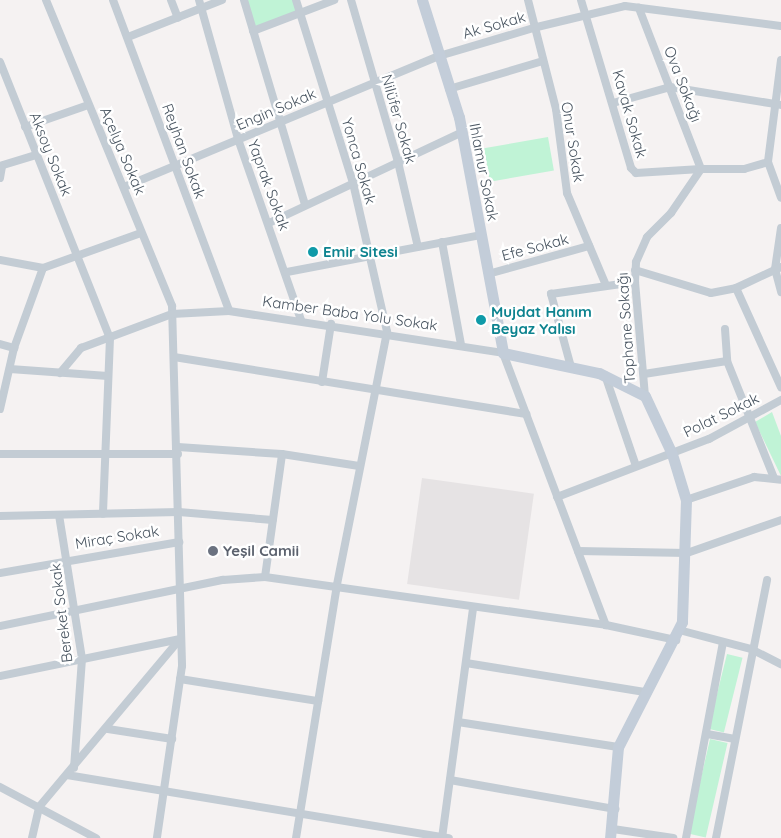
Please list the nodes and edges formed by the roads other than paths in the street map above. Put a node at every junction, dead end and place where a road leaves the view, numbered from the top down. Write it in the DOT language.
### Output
graph roads {
  1 [pos="46,0"];
  2 [pos="113,0"];
  3 [pos="172,0"];
  4 [pos="199,0"];
  5 [pos="222,0"];
  6 [pos="244,0"];
  7 [pos="296,0"];
  8 [pos="334,0"];
  9 [pos="351,0"];
  10 [pos="422,0"];
  11 [pos="528,0"];
  12 [pos="581,0"];
  13 [pos="624,3"];
  14 [pos="639,8"];
  15 [pos="202,9"];
  16 [pos="301,13"];
  17 [pos="178,18"];
  18 [pos="586,18"];
  19 [pos="781,26"];
  20 [pos="537,27"];
  21 [pos="253,31"];
  22 [pos="128,37"];
  23 [pos="439,56"];
  24 [pos="781,60"];
  25 [pos="543,61"];
  26 [pos="0,62"];
  27 [pos="374,83"];
  28 [pos="670,87"];
  29 [pos="449,89"];
  30 [pos="328,102"];
  31 [pos="613,103"];
  32 [pos="88,105"];
  33 [pos="778,105"];
  34 [pos="280,122"];
  35 [pos="25,127"];
  36 [pos="462,132"];
  37 [pos="238,140"];
  38 [pos="36,155"];
  39 [pos="398,162"];
  40 [pos="768,162"];
  41 [pos="174,166"];
  42 [pos="1,167"];
  43 [pos="700,169"];
  44 [pos="0,178"];
  45 [pos="353,183"];
  46 [pos="778,186"];
  47 [pos="124,187"];
  48 [pos="781,198"];
  49 [pos="305,205"];
  50 [pos="269,223"];
  51 [pos="781,228"];
  52 [pos="142,233"];
  53 [pos="481,235"];
  54 [pos="442,242"];
  55 [pos="588,246"];
  56 [pos="418,247"];
  57 [pos="78,256"];
  58 [pos="370,256"];
  59 [pos="0,260"];
  60 [pos="43,268"];
  61 [pos="778,268"];
  62 [pos="635,270"];
  63 [pos="287,272"];
  64 [pos="488,274"];
  65 [pos="635,282"];
  66 [pos="605,283"];
  67 [pos="736,288"];
  68 [pos="781,292"];
  69 [pos="229,311"];
  70 [pos="172,314"];
  71 [pos="301,320"];
  72 [pos="331,324"];
  73 [pos="725,329"];
  74 [pos="387,332"];
  75 [pos="110,338"];
  76 [pos="0,344"];
  77 [pos="461,345"];
  78 [pos="14,348"];
  79 [pos="503,353"];
  80 [pos="174,356"];
  81 [pos="727,361"];
  82 [pos="571,367"];
  83 [pos="10,370"];
  84 [pos="60,373"];
  85 [pos="644,374"];
  86 [pos="108,376"];
  87 [pos="605,376"];
  88 [pos="322,382"];
  89 [pos="781,387"];
  90 [pos="375,392"];
  91 [pos="646,396"];
  92 [pos="781,400"];
  93 [pos="1,405"];
  94 [pos="526,414"];
  95 [pos="751,420"];
  96 [pos="178,451"];
  97 [pos="0,454"];
  98 [pos="282,454"];
  99 [pos="672,454"];
  100 [pos="105,455"];
  101 [pos="359,466"];
  102 [pos="636,466"];
  103 [pos="777,479"];
  104 [pos="558,497"];
  105 [pos="686,500"];
  106 [pos="178,512"];
  107 [pos="103,514"];
  108 [pos="59,515"];
  109 [pos="0,516"];
  110 [pos="273,520"];
  111 [pos="781,520"];
  112 [pos="179,542"];
  113 [pos="578,550"];
  114 [pos="687,553"];
  115 [pos="68,559"];
  116 [pos="0,572"];
  117 [pos="265,576"];
  118 [pos="767,580"];
  119 [pos="337,585"];
  120 [pos="179,589"];
  121 [pos="473,609"];
  122 [pos="75,610"];
  123 [pos="606,625"];
  124 [pos="0,626"];
  125 [pos="678,635"];
  126 [pos="180,639"];
  127 [pos="723,642"];
  128 [pos="750,649"];
  129 [pos="82,659"];
  130 [pos="466,663"];
  131 [pos="781,664"];
  132 [pos="0,676"];
  133 [pos="180,679"];
  134 [pos="645,692"];
  135 [pos="318,701"];
  136 [pos="458,722"];
  137 [pos="108,729"];
  138 [pos="707,734"];
  139 [pos="172,739"];
  140 [pos="734,739"];
  141 [pos="618,747"];
  142 [pos="74,768"];
  143 [pos="66,776"];
  144 [pos="450,780"];
  145 [pos="0,787"];
  146 [pos="166,792"];
  147 [pos="38,807"];
  148 [pos="615,809"];
  149 [pos="300,814"];
  150 [pos="611,833"];
  151 [pos="83,834"];
  152 [pos="32,838"];
  153 [pos="96,838"];
  154 [pos="157,838"];
  155 [pos="296,838"];
  156 [pos="444,838"];
  157 [pos="673,838"];
  158 [pos="686,838"];
  159 [pos="716,838"];
  1 -- 32 [label="street, Açelya Sokak"];
  2 -- 22 [label="street, Reyhan Sokak"];
  3 -- 17 [label="street"];
  4 -- 15 [label="street, Yaprak Sokak"];
  5 -- 15 [label="street"];
  6 -- 21 [label="street"];
  7 -- 16 [label="street, Yonca Sokak"];
  8 -- 16 [label="street"];
  9 -- 27 [label="street, Nilüfer Sokak"];
  10 -- 23 [label="street, Ihlamur Sokak"];
  11 -- 20 [label="street, Onur Sokak"];
  12 -- 18 [label="street, Kavak Sokak"];
  13 -- 14 [label="street"];
  13 -- 18 [label="street, Ak Sokak"];
  14 -- 19 [label="street"];
  14 -- 28 [label="street, Ova Sokağı"];
  15 -- 17 [label="street"];
  15 -- 37 [label="street, Yaprak Sokak"];
  16 -- 21 [label="street"];
  16 -- 30 [label="street, Yonca Sokak"];
  17 -- 22 [label="street"];
  18 -- 20 [label="street, Ak Sokak"];
  18 -- 31 [label="street, Kavak Sokak"];
  20 -- 23 [label="street, Ak Sokak"];
  20 -- 25 [label="street, Onur Sokak"];
  21 -- 34 [label="street"];
  22 -- 41 [label="street, Reyhan Sokak"];
  23 -- 27 [label="street, Engin Sokak"];
  23 -- 29 [label="street, Ihlamur Sokak"];
  24 -- 33 [label="street"];
  25 -- 29 [label="street"];
  25 -- 55 [label="street, Onur Sokak"];
  26 -- 35 [label="street, Aksoy Sokak"];
  27 -- 30 [label="street, Engin Sokak"];
  27 -- 39 [label="street, Nilüfer Sokak"];
  28 -- 31 [label="street"];
  28 -- 33 [label="street"];
  28 -- 43 [label="street, Ova Sokağı"];
  29 -- 36 [label="street, Ihlamur Sokak"];
  30 -- 34 [label="street, Engin Sokak"];
  30 -- 45 [label="street, Yonca Sokak"];
  31 -- 43 [label="street, Kavak Sokak"];
  32 -- 35 [label="street"];
  32 -- 47 [label="street, Açelya Sokak"];
  33 -- 40 [label="street"];
  34 -- 37 [label="street, Engin Sokak"];
  34 -- 49 [label="street"];
  35 -- 38 [label="street, Aksoy Sokak"];
  36 -- 39 [label="street"];
  36 -- 53 [label="street, Ihlamur Sokak"];
  37 -- 41 [label="street, Engin Sokak"];
  37 -- 50 [label="street, Yaprak Sokak"];
  38 -- 42 [label="street"];
  38 -- 57 [label="street, Aksoy Sokak"];
  39 -- 45 [label="street"];
  39 -- 56 [label="street, Nilüfer Sokak"];
  40 -- 43 [label="street"];
  40 -- 46 [label="street"];
  41 -- 47 [label="street, Engin Sokak"];
  41 -- 69 [label="street, Reyhan Sokak"];
  42 -- 44 [label="street"];
  43 -- 62 [label="street, Tophane Sokağı"];
  45 -- 49 [label="street"];
  45 -- 58 [label="street, Yonca Sokak"];
  46 -- 48 [label="street"];
  47 -- 52 [label="street, Açelya Sokak"];
  49 -- 50 [label="street"];
  50 -- 63 [label="street, Yaprak Sokak"];
  51 -- 61 [label="street"];
  52 -- 57 [label="street"];
  52 -- 70 [label="street, Açelya Sokak"];
  53 -- 54 [label="street"];
  53 -- 64 [label="street, Ihlamur Sokak"];
  54 -- 56 [label="street"];
  54 -- 77 [label="street"];
  55 -- 64 [label="street, Efe Sokak"];
  55 -- 66 [label="street, Onur Sokak"];
  56 -- 58 [label="street"];
  57 -- 60 [label="street"];
  57 -- 75 [label="street, Aksoy Sokak"];
  58 -- 63 [label="street"];
  58 -- 74 [label="street, Yonca Sokak"];
  59 -- 60 [label="street"];
  60 -- 78 [label="street"];
  61 -- 67 [label="street"];
  61 -- 68 [label="street"];
  62 -- 65 [label="street, Tophane Sokağı"];
  62 -- 67 [label="street"];
  63 -- 71 [label="street, Yaprak Sokak"];
  64 -- 79 [label="street, Ihlamur Sokak"];
  65 -- 66 [label="street"];
  65 -- 85 [label="street, Tophane Sokağı"];
  66 -- 82 [label="street"];
  67 -- 89 [label="street"];
  69 -- 70 [label="street, Kamber Baba Yolu Sokak"];
  69 -- 71 [label="street, Kamber Baba Yolu Sokak"];
  70 -- 75 [label="street, Kamber Baba Yolu Sokak"];
  70 -- 80 [label="street, Açelya Sokak"];
  71 -- 72 [label="street, Kamber Baba Yolu Sokak"];
  72 -- 74 [label="street, Kamber Baba Yolu Sokak"];
  72 -- 88 [label="street"];
  73 -- 81 [label="street"];
  74 -- 77 [label="street, Kamber Baba Yolu Sokak"];
  74 -- 90 [label="street"];
  75 -- 84 [label="street, Kamber Baba Yolu Sokak"];
  75 -- 86 [label="street"];
  76 -- 78 [label="street"];
  77 -- 79 [label="street, Kamber Baba Yolu Sokak"];
  78 -- 83 [label="street"];
  79 -- 82 [label="street, Kamber Baba Yolu Sokak"];
  79 -- 94 [label="street"];
  80 -- 88 [label="street"];
  80 -- 96 [label="street, Açelya Sokak"];
  81 -- 85 [label="street"];
  81 -- 95 [label="street"];
  82 -- 87 [label="street, Kamber Baba Yolu Sokak"];
  83 -- 84 [label="street"];
  83 -- 93 [label="street"];
  84 -- 86 [label="street"];
  85 -- 91 [label="street, Tophane Sokağı"];
  86 -- 100 [label="street"];
  87 -- 91 [label="street, Kamber Baba Yolu Sokak"];
  87 -- 102 [label="street"];
  88 -- 90 [label="street"];
  90 -- 94 [label="street"];
  90 -- 101 [label="street"];
  91 -- 99 [label="street"];
  92 -- 95 [label="street, Polat Sokak"];
  94 -- 104 [label="street"];
  95 -- 99 [label="street, Polat Sokak"];
  95 -- 103 [label="street"];
  96 -- 98 [label="street"];
  96 -- 100 [label="street"];
  96 -- 106 [label="street, Açelya Sokak"];
  97 -- 100 [label="street"];
  98 -- 101 [label="street"];
  98 -- 110 [label="street"];
  99 -- 102 [label="street, Polat Sokak"];
  99 -- 105 [label="street"];
  100 -- 107 [label="street"];
  101 -- 119 [label="street"];
  102 -- 104 [label="street, Polat Sokak"];
  103 -- 105 [label="street"];
  104 -- 113 [label="street"];
  105 -- 114 [label="street"];
  106 -- 107 [label="street"];
  106 -- 110 [label="street"];
  106 -- 112 [label="street, Açelya Sokak"];
  107 -- 108 [label="street"];
  108 -- 109 [label="street"];
  108 -- 115 [label="street, Bereket Sokak"];
  110 -- 117 [label="street"];
  111 -- 114 [label="street"];
  112 -- 115 [label="street, Miraç Sokak"];
  112 -- 120 [label="street, Açelya Sokak"];
  113 -- 114 [label="street"];
  113 -- 123 [label="street"];
  114 -- 125 [label="street"];
  115 -- 116 [label="street, Miraç Sokak"];
  115 -- 122 [label="street, Bereket Sokak"];
  117 -- 119 [label="street"];
  117 -- 120 [label="street"];
  118 -- 128 [label="street"];
  119 -- 121 [label="street"];
  119 -- 135 [label="street"];
  120 -- 122 [label="street"];
  120 -- 126 [label="street, Açelya Sokak"];
  121 -- 123 [label="street"];
  121 -- 130 [label="street"];
  122 -- 124 [label="street"];
  122 -- 129 [label="street, Bereket Sokak"];
  123 -- 125 [label="street"];
  125 -- 127 [label="street"];
  125 -- 134 [label="street"];
  126 -- 129 [label="street"];
  126 -- 133 [label="street, Açelya Sokak"];
  126 -- 137 [label="street"];
  127 -- 128 [label="street"];
  127 -- 138 [label="street"];
  128 -- 131 [label="street"];
  128 -- 140 [label="street"];
  129 -- 132 [label="street"];
  129 -- 142 [label="street, Bereket Sokak"];
  130 -- 134 [label="street"];
  130 -- 136 [label="street"];
  133 -- 135 [label="street"];
  133 -- 139 [label="street, Açelya Sokak"];
  134 -- 141 [label="street"];
  135 -- 149 [label="street"];
  136 -- 141 [label="street"];
  136 -- 144 [label="street"];
  137 -- 139 [label="street"];
  137 -- 142 [label="street"];
  138 -- 140 [label="street"];
  138 -- 158 [label="street"];
  139 -- 146 [label="street, Açelya Sokak"];
  140 -- 159 [label="street"];
  141 -- 148 [label="street"];
  142 -- 143 [label="street"];
  143 -- 146 [label="street"];
  143 -- 147 [label="street"];
  144 -- 148 [label="street"];
  144 -- 156 [label="street"];
  145 -- 147 [label="street"];
  146 -- 149 [label="street"];
  146 -- 154 [label="street, Açelya Sokak"];
  147 -- 151 [label="street"];
  147 -- 152 [label="street"];
  148 -- 150 [label="street"];
  149 -- 155 [label="street"];
  149 -- 156 [label="street"];
  150 -- 157 [label="street"];
  151 -- 153 [label="street"];
}
